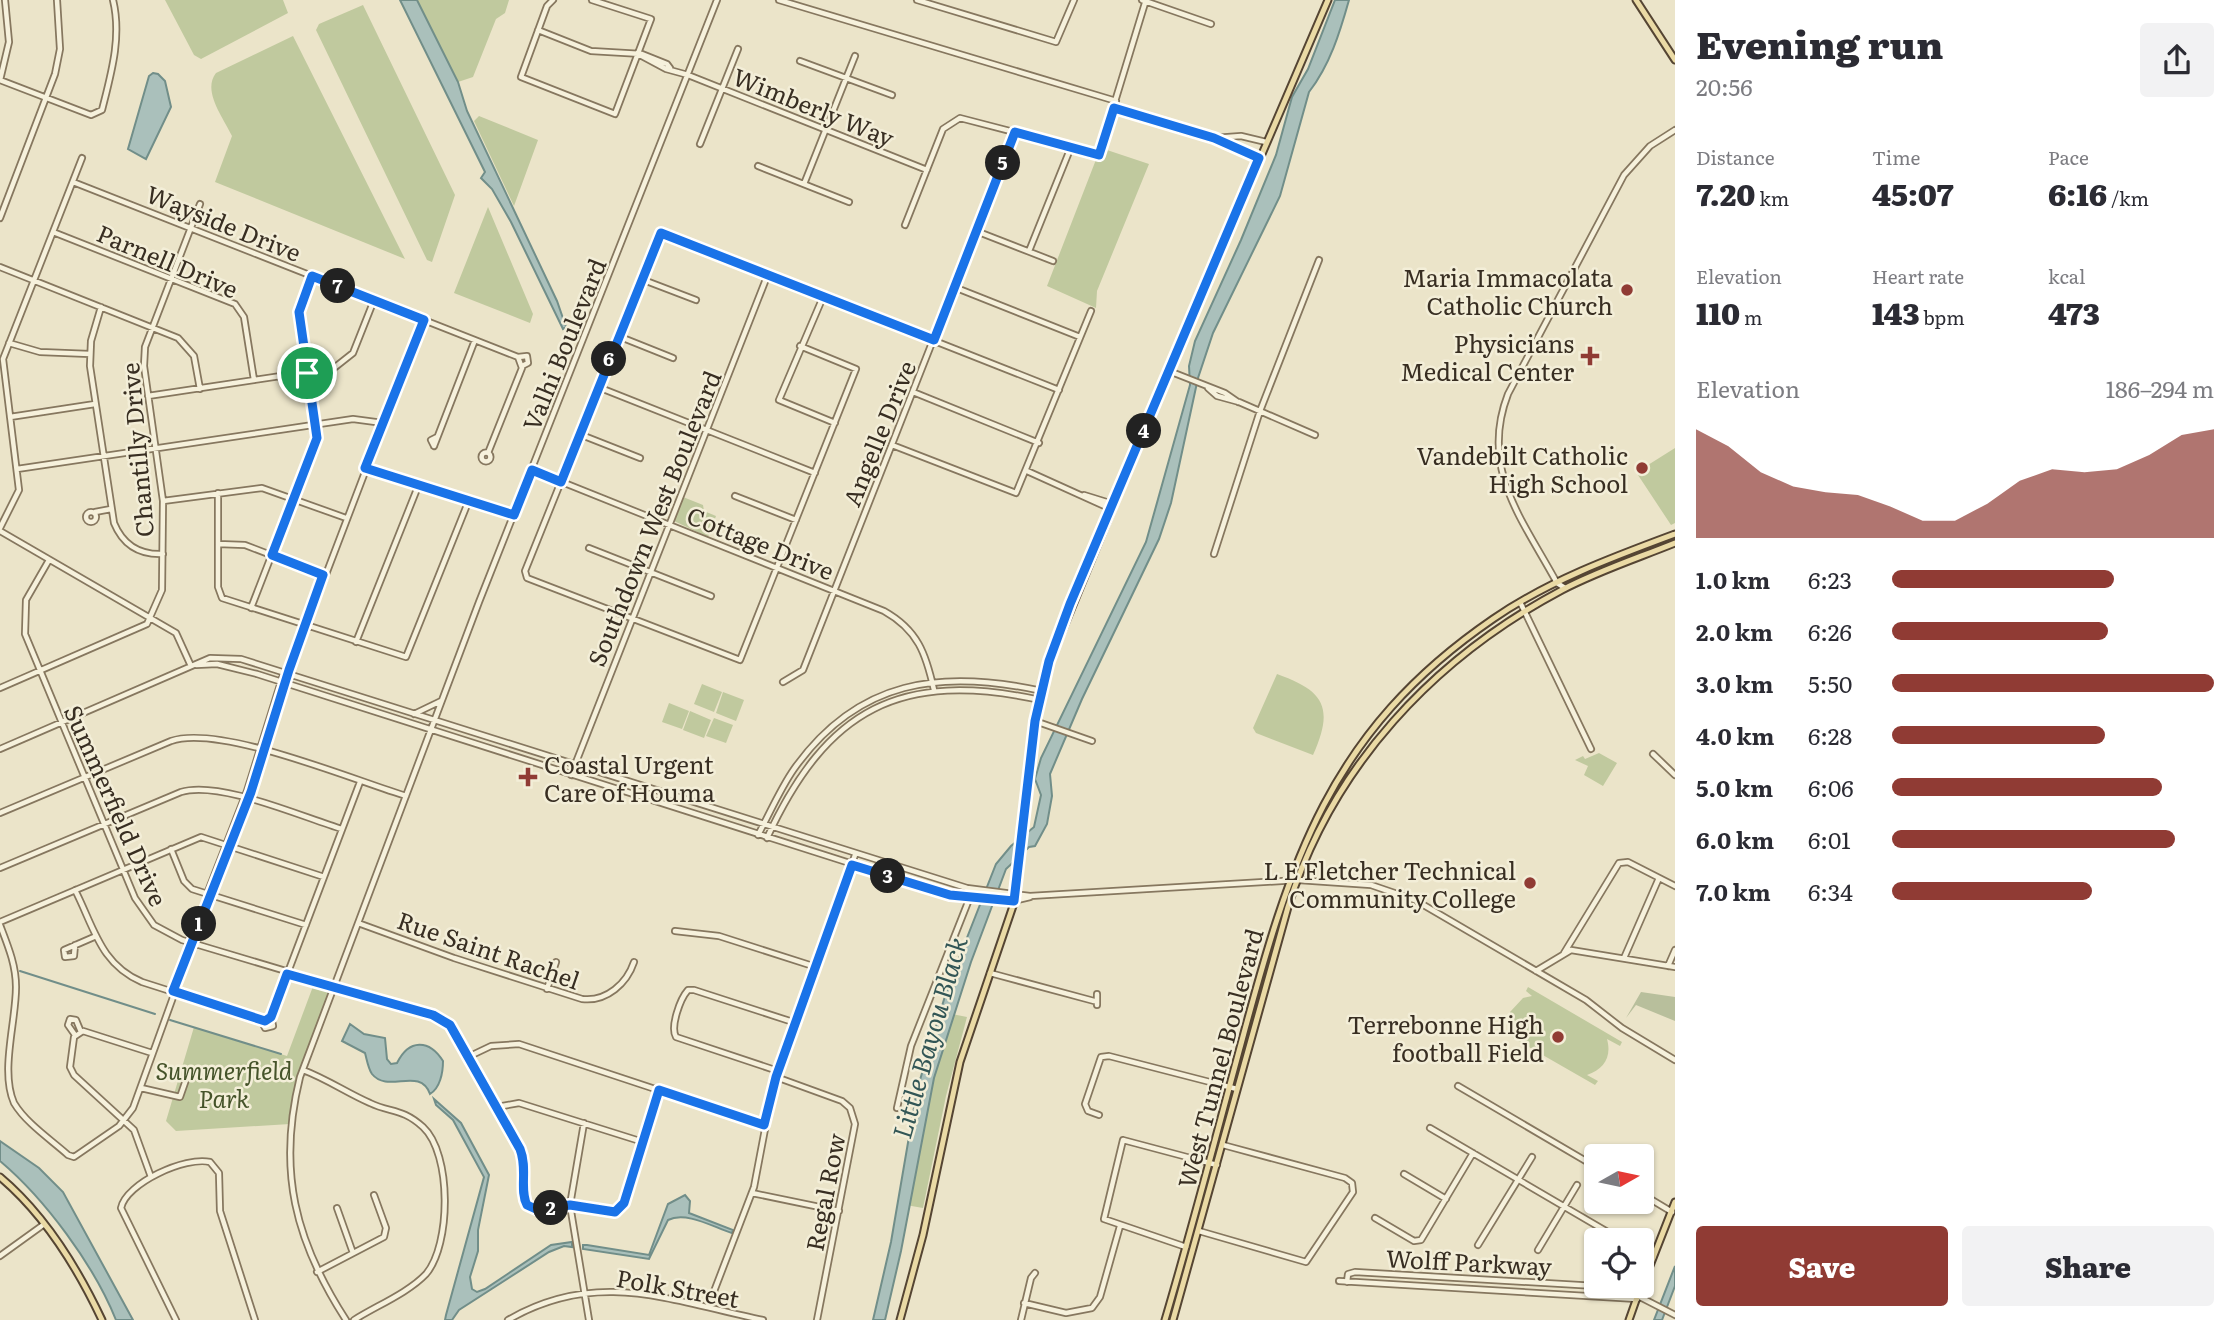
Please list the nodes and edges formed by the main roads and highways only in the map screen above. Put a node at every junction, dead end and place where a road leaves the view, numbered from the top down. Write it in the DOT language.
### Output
graph roads {
  1 [pos="1328,0"];
  2 [pos="1636,0"];
  3 [pos="1675,60"];
  4 [pos="1675,534"];
  5 [pos="1675,543"];
  6 [pos="1635,550"];
  7 [pos="1624,563"];
  8 [pos="0,1177"];
  9 [pos="1675,1202"];
  10 [pos="1654,1255"];
  11 [pos="1637,1298"];
  12 [pos="102,1320"];
  13 [pos="900,1320"];
  14 [pos="1165,1320"];
  15 [pos="1173,1320"];
  16 [pos="1629,1320"];
  1 -- 13 [label="main road"];
  2 -- 3 [label="main road"];
  4 -- 6 [label="main road, West Tunnel Boulevard"];
  5 -- 7 [label="main road, West Tunnel Boulevard"];
  6 -- 7 [label="main road"];
  6 -- 14 [label="main road, West Tunnel Boulevard"];
  7 -- 15 [label="main road, West Tunnel Boulevard"];
  8 -- 12 [label="main road"];
  9 -- 10 [label="main road"];
  11 -- 16 [label="main road"];
}
